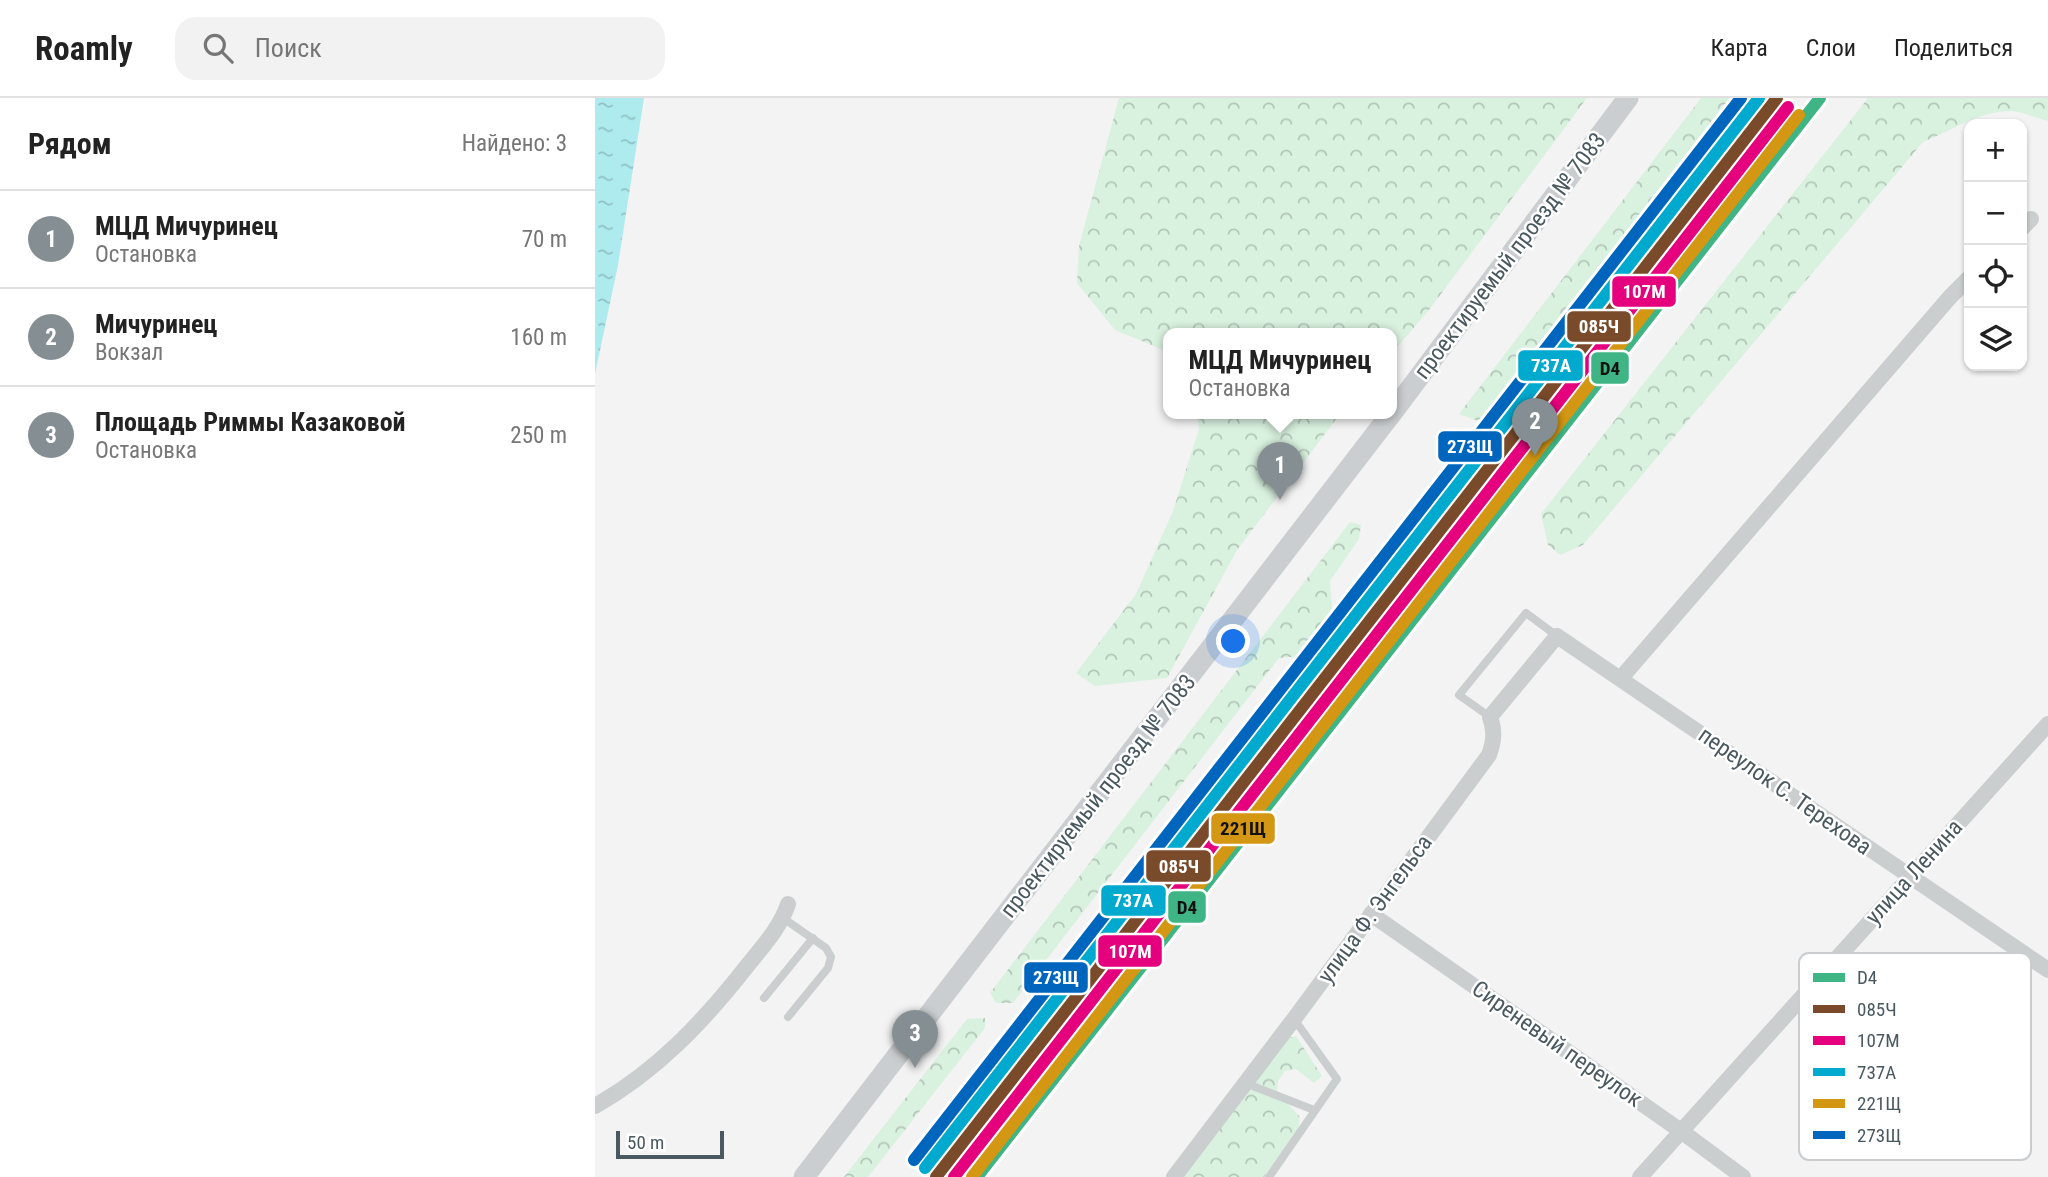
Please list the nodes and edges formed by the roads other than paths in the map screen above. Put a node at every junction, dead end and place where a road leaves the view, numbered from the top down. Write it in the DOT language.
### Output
graph roads {
  1 [pos="1628,98"];
  2 [pos="1964,283"];
  3 [pos="1397,407"];
  4 [pos="1388,419"];
  5 [pos="1557,636"];
  6 [pos="1622,678"];
  7 [pos="1490,717"];
  8 [pos="2048,724"];
  9 [pos="1909,877"];
  10 [pos="786,911"];
  11 [pos="1371,914"];
  12 [pos="813,938"];
  13 [pos="1841,953"];
  14 [pos="2023,953"];
  15 [pos="2031,959"];
  16 [pos="2048,970"];
  17 [pos="764,998"];
  18 [pos="1799,1000"];
  19 [pos="788,1017"];
  20 [pos="1294,1019"];
  21 [pos="1245,1083"];
  22 [pos="595,1106"];
  23 [pos="1314,1110"];
  24 [pos="1681,1131"];
  25 [pos="804,1177"];
  26 [pos="1174,1177"];
  27 [pos="1269,1177"];
  28 [pos="1640,1177"];
  29 [pos="1743,1177"];
  1 -- 3 [label="main road, проектируемый проезд № 7083"];
  2 -- 6 [label="street"];
  4 -- 25 [label="main road, проектируемый проезд № 7083"];
  5 -- 6 [label="street, переулок С. Терехова"];
  5 -- 7 [label="street"];
  5 -- 7 [label="lane"];
  6 -- 9 [label="street, переулок С. Терехова"];
  7 -- 11 [label="street, улица Ф. Энгельса"];
  8 -- 9 [label="street, улица Ленина"];
  9 -- 13 [label="street, улица Ленина"];
  9 -- 14 [label="street, переулок С. Терехова"];
  10 -- 12 [label="lane"];
  10 -- 22 [label="street"];
  11 -- 20 [label="street, улица Ф. Энгельса"];
  11 -- 24 [label="street, Сиреневый переулок"];
  12 -- 17 [label="lane"];
  12 -- 19 [label="lane"];
  15 -- 16 [label="street, переулок С. Терехова"];
  18 -- 24 [label="street, улица Ленина"];
  20 -- 21 [label="street, улица Ф. Энгельса"];
  20 -- 23 [label="lane"];
  21 -- 23 [label="lane"];
  21 -- 26 [label="street, улица Ф. Энгельса"];
  23 -- 27 [label="lane"];
  24 -- 28 [label="street, улица Ленина"];
  24 -- 29 [label="street, Сиреневый переулок"];
}
